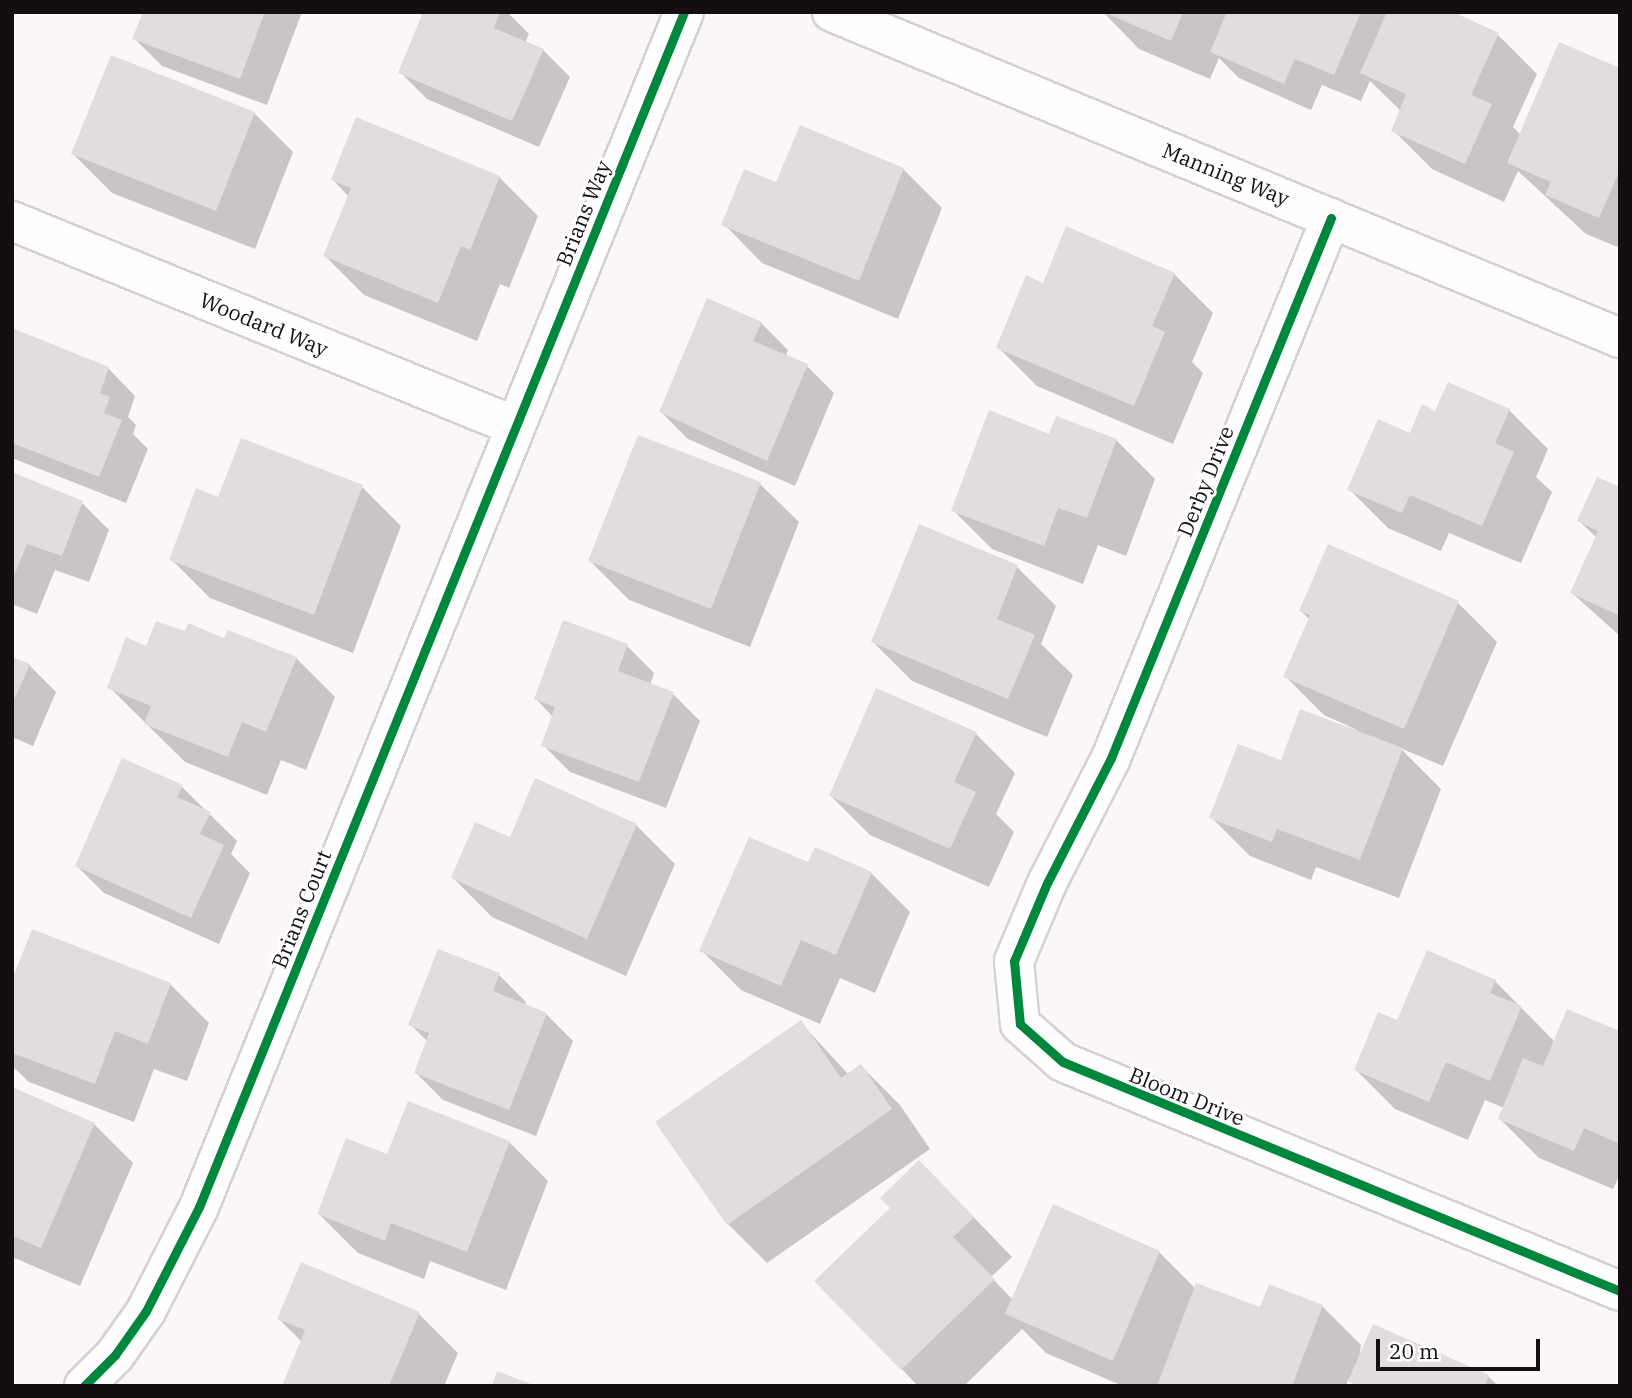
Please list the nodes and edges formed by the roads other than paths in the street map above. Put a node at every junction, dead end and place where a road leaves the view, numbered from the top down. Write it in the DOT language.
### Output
graph roads {
  1 [pos="684,12"];
  2 [pos="832,12"];
  3 [pos="1331,218"];
  4 [pos="12,221"];
  5 [pos="1620,338"];
  6 [pos="515,426"];
  7 [pos="1111,758"];
  8 [pos="1620,1291"];
  9 [pos="84,1386"];
  1 -- 6 [label="street, Brians Way"];
  2 -- 3 [label="street, Manning Way"];
  3 -- 5 [label="street, Manning Way"];
  3 -- 7 [label="street, Derby Drive"];
  4 -- 6 [label="street, Woodard Way"];
  6 -- 9 [label="street, Brians Court"];
  7 -- 8 [label="street, Bloom Drive"];
}
